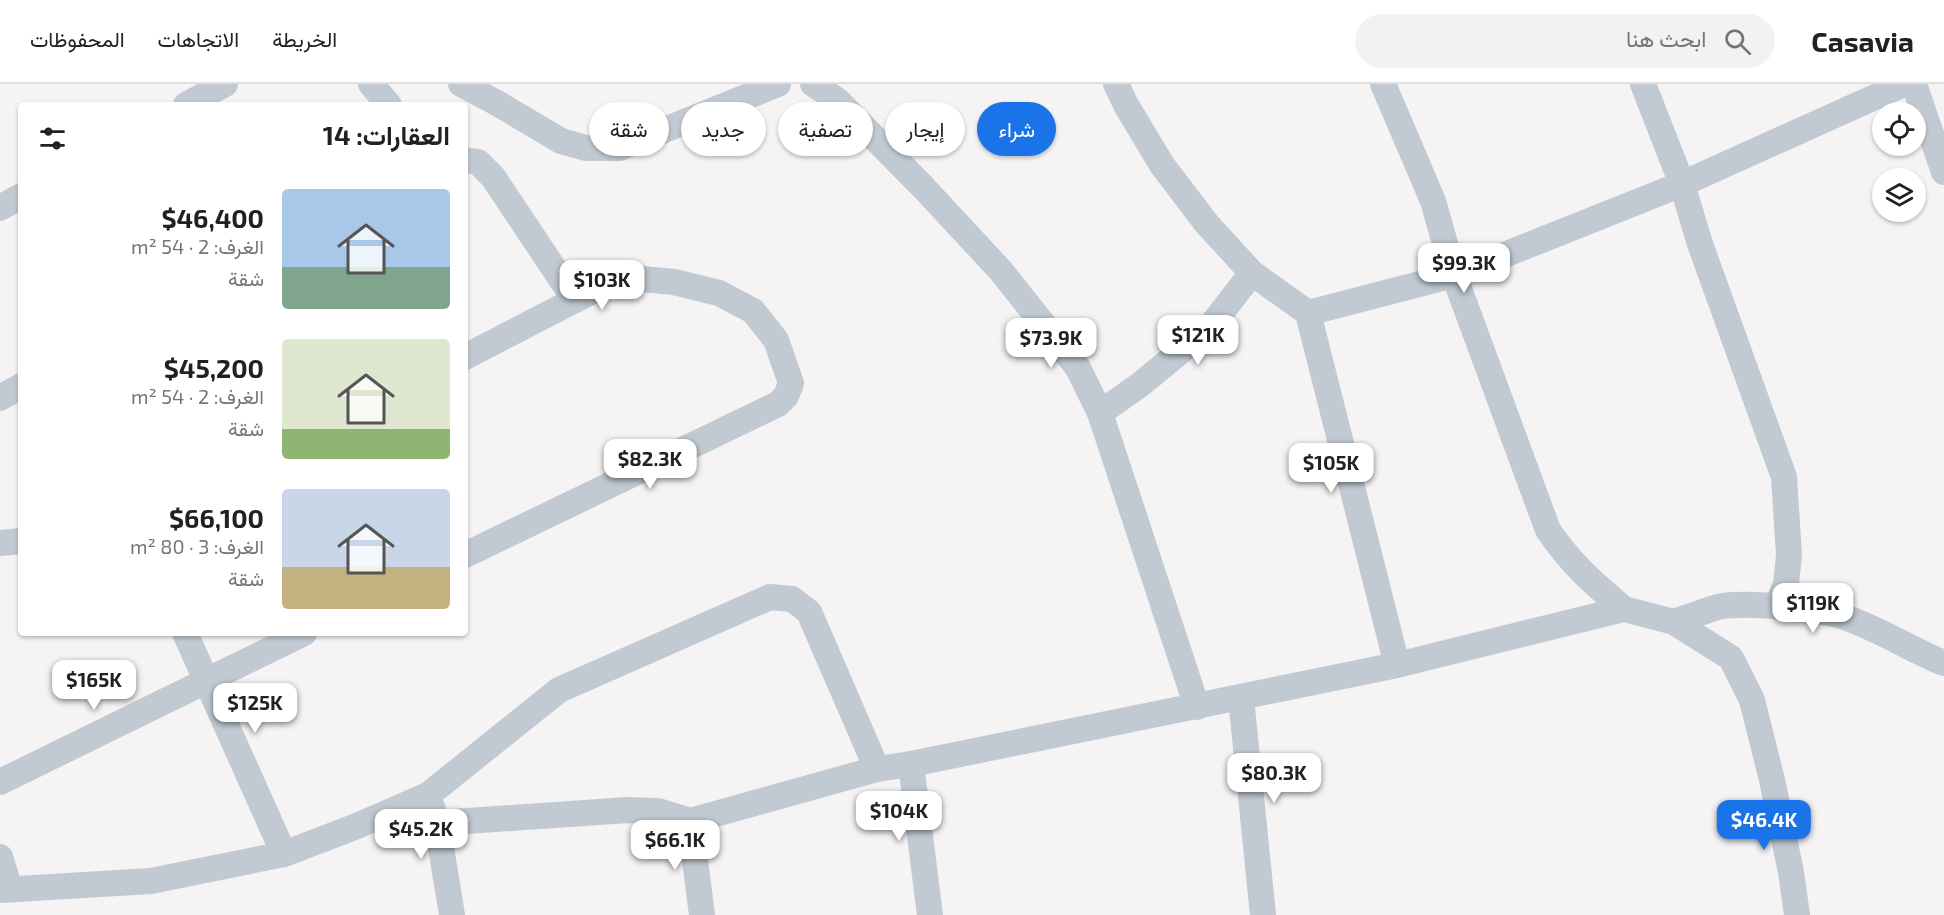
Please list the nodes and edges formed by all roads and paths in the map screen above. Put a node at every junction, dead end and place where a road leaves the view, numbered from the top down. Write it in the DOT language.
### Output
graph roads {
  1 [pos="225,84"];
  2 [pos="371,84"];
  3 [pos="460,84"];
  4 [pos="778,84"];
  5 [pos="813,84"];
  6 [pos="1116,84"];
  7 [pos="1366,84"];
  8 [pos="1643,84"];
  9 [pos="1904,84"];
  10 [pos="1914,84"];
  11 [pos="1388,95"];
  12 [pos="192,102"];
  13 [pos="386,102"];
  14 [pos="468,160"];
  15 [pos="1944,172"];
  16 [pos="1682,184"];
  17 [pos="18,198"];
  18 [pos="0,208"];
  19 [pos="1252,273"];
  20 [pos="1454,275"];
  21 [pos="575,300"];
  22 [pos="1308,313"];
  23 [pos="468,355"];
  24 [pos="18,388"];
  25 [pos="0,398"];
  26 [pos="1101,413"];
  27 [pos="18,541"];
  28 [pos="0,543"];
  29 [pos="468,554"];
  30 [pos="1777,606"];
  31 [pos="1624,609"];
  32 [pos="1674,621"];
  33 [pos="186,636"];
  34 [pos="298,636"];
  35 [pos="1944,663"];
  36 [pos="1397,665"];
  37 [pos="207,679"];
  38 [pos="1241,698"];
  39 [pos="1197,706"];
  40 [pos="911,764"];
  41 [pos="877,769"];
  42 [pos="0,782"];
  43 [pos="428,795"];
  44 [pos="690,821"];
  45 [pos="437,823"];
  46 [pos="284,854"];
  47 [pos="0,857"];
  48 [pos="5,889"];
  49 [pos="452,915"];
  50 [pos="702,915"];
  51 [pos="930,915"];
  52 [pos="1263,915"];
  53 [pos="1797,915"];
  1 -- 12 [label="street"];
  2 -- 13 [label="street"];
  3 -- 4 [label="street"];
  5 -- 26 [label="street"];
  6 -- 19 [label="street"];
  7 -- 11 [label="street"];
  8 -- 16 [label="street"];
  9 -- 16 [label="street"];
  10 -- 15 [label="street"];
  11 -- 20 [label="street"];
  14 -- 21 [label="street"];
  16 -- 20 [label="street"];
  16 -- 30 [label="street"];
  17 -- 18 [label="street"];
  19 -- 22 [label="street"];
  19 -- 26 [label="street"];
  20 -- 22 [label="street"];
  20 -- 31 [label="street"];
  21 -- 23 [label="street"];
  21 -- 29 [label="street"];
  22 -- 36 [label="street"];
  24 -- 25 [label="street"];
  26 -- 39 [label="street"];
  27 -- 28 [label="street"];
  30 -- 32 [label="street"];
  30 -- 35 [label="street"];
  31 -- 32 [label="street"];
  31 -- 36 [label="street"];
  32 -- 53 [label="street"];
  33 -- 37 [label="street"];
  34 -- 37 [label="street"];
  36 -- 38 [label="street"];
  37 -- 42 [label="street"];
  37 -- 46 [label="street"];
  38 -- 39 [label="street"];
  38 -- 52 [label="street"];
  39 -- 40 [label="street"];
  40 -- 41 [label="street"];
  40 -- 51 [label="street"];
  41 -- 43 [label="street"];
  41 -- 44 [label="street"];
  43 -- 45 [label="street"];
  43 -- 46 [label="street"];
  44 -- 45 [label="street"];
  44 -- 50 [label="street"];
  45 -- 49 [label="street"];
  46 -- 48 [label="street"];
  47 -- 48 [label="street"];
}
